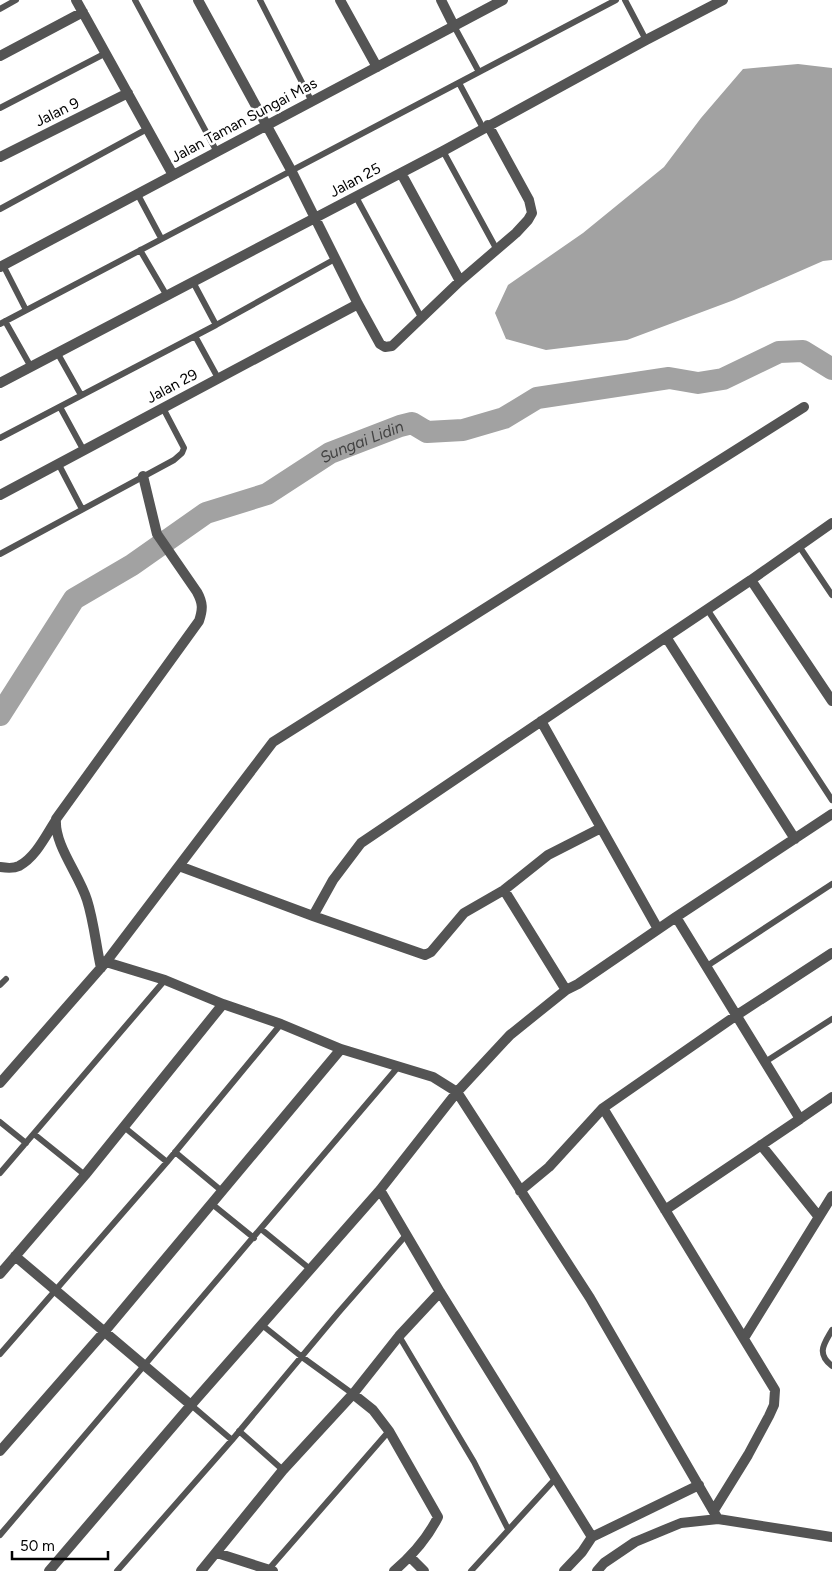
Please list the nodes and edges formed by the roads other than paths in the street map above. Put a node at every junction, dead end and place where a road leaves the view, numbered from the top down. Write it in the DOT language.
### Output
graph roads {
  1 [pos="16,0"];
  2 [pos="76,0"];
  3 [pos="135,0"];
  4 [pos="198,0"];
  5 [pos="260,0"];
  6 [pos="340,0"];
  7 [pos="441,0"];
  8 [pos="503,0"];
  9 [pos="616,0"];
  10 [pos="625,0"];
  11 [pos="723,0"];
  12 [pos="0,9"];
  13 [pos="83,12"];
  14 [pos="454,26"];
  15 [pos="646,40"];
  16 [pos="106,53"];
  17 [pos="0,56"];
  18 [pos="377,67"];
  19 [pos="480,72"];
  20 [pos="459,83"];
  21 [pos="128,94"];
  22 [pos="312,102"];
  23 [pos="0,108"];
  24 [pos="265,126"];
  25 [pos="486,127"];
  26 [pos="148,129"];
  27 [pos="443,151"];
  28 [pos="217,152"];
  29 [pos="0,157"];
  30 [pos="291,170"];
  31 [pos="400,173"];
  32 [pos="173,175"];
  33 [pos="137,193"];
  34 [pos="356,197"];
  35 [pos="0,209"];
  36 [pos="315,218"];
  37 [pos="161,238"];
  38 [pos="140,250"];
  39 [pos="497,250"];
  40 [pos="335,259"];
  41 [pos="2,266"];
  42 [pos="460,281"];
  43 [pos="193,282"];
  44 [pos="167,296"];
  45 [pos="358,304"];
  46 [pos="26,310"];
  47 [pos="421,317"];
  48 [pos="2,323"];
  49 [pos="216,324"];
  50 [pos="195,336"];
  51 [pos="58,354"];
  52 [pos="30,367"];
  53 [pos="218,378"];
  54 [pos="0,383"];
  55 [pos="81,395"];
  56 [pos="60,406"];
  57 [pos="163,408"];
  58 [pos="804,408"];
  59 [pos="0,438"];
  60 [pos="84,451"];
  61 [pos="59,465"];
  62 [pos="143,476"];
  63 [pos="0,495"];
  64 [pos="82,509"];
  65 [pos="832,523"];
  66 [pos="799,546"];
  67 [pos="0,554"];
  68 [pos="751,580"];
  69 [pos="832,595"];
  70 [pos="707,609"];
  71 [pos="666,637"];
  72 [pos="832,701"];
  73 [pos="541,721"];
  74 [pos="832,800"];
  75 [pos="832,814"];
  76 [pos="56,819"];
  77 [pos="601,828"];
  78 [pos="795,839"];
  79 [pos="178,866"];
  80 [pos="0,868"];
  81 [pos="832,884"];
  82 [pos="504,890"];
  83 [pos="313,916"];
  84 [pos="676,917"];
  85 [pos="658,929"];
  86 [pos="832,953"];
  87 [pos="104,965"];
  88 [pos="707,966"];
  89 [pos="6,979"];
  90 [pos="165,980"];
  91 [pos="0,986"];
  92 [pos="566,990"];
  93 [pos="223,1004"];
  94 [pos="737,1015"];
  95 [pos="832,1019"];
  96 [pos="281,1024"];
  97 [pos="341,1049"];
  98 [pos="766,1062"];
  99 [pos="398,1067"];
  100 [pos="0,1084"];
  101 [pos="457,1092"];
  102 [pos="832,1097"];
  103 [pos="603,1108"];
  104 [pos="800,1119"];
  105 [pos="0,1122"];
  106 [pos="124,1127"];
  107 [pos="34,1134"];
  108 [pos="26,1143"];
  109 [pos="761,1145"];
  110 [pos="175,1152"];
  111 [pos="167,1162"];
  112 [pos="0,1173"];
  113 [pos="85,1175"];
  114 [pos="380,1190"];
  115 [pos="520,1191"];
  116 [pos="223,1192"];
  117 [pos="832,1196"];
  118 [pos="212,1204"];
  119 [pos="665,1210"];
  120 [pos="819,1217"];
  121 [pos="261,1229"];
  122 [pos="407,1234"];
  123 [pos="254,1238"];
  124 [pos="15,1256"];
  125 [pos="310,1270"];
  126 [pos="0,1274"];
  127 [pos="55,1290"];
  128 [pos="440,1292"];
  129 [pos="262,1325"];
  130 [pos="832,1330"];
  131 [pos="105,1332"];
  132 [pos="399,1336"];
  133 [pos="744,1338"];
  134 [pos="0,1354"];
  135 [pos="302,1357"];
  136 [pos="144,1365"];
  137 [pos="832,1366"];
  138 [pos="353,1394"];
  139 [pos="191,1405"];
  140 [pos="389,1431"];
  141 [pos="240,1432"];
  142 [pos="232,1440"];
  143 [pos="0,1451"];
  144 [pos="284,1470"];
  145 [pos="555,1479"];
  146 [pos="698,1485"];
  147 [pos="716,1514"];
  148 [pos="508,1529"];
  149 [pos="0,1535"];
  150 [pos="592,1537"];
  151 [pos="832,1537"];
  152 [pos="217,1552"];
  153 [pos="410,1558"];
  154 [pos="271,1570"];
  155 [pos="49,1571"];
  156 [pos="117,1571"];
  157 [pos="201,1571"];
  158 [pos="394,1571"];
  159 [pos="424,1571"];
  160 [pos="471,1571"];
  161 [pos="564,1571"];
  162 [pos="597,1571"];
  1 -- 12 [label="lane"];
  2 -- 13 [label="street"];
  3 -- 28 [label="lane"];
  4 -- 24 [label="street"];
  5 -- 22 [label="lane"];
  6 -- 18 [label="street"];
  7 -- 14 [label="street"];
  8 -- 14 [label="street, Jalan Taman Sungai Mas"];
  9 -- 19 [label="lane"];
  10 -- 15 [label="lane"];
  11 -- 15 [label="street, Jalan 25"];
  13 -- 16 [label="street"];
  13 -- 17 [label="street"];
  14 -- 18 [label="street, Jalan Taman Sungai Mas"];
  14 -- 19 [label="lane"];
  15 -- 25 [label="street, Jalan 25"];
  16 -- 21 [label="street"];
  16 -- 23 [label="lane"];
  18 -- 22 [label="street, Jalan Taman Sungai Mas"];
  19 -- 20 [label="lane"];
  20 -- 25 [label="lane"];
  20 -- 30 [label="lane"];
  21 -- 26 [label="street"];
  21 -- 29 [label="street, Jalan 9"];
  22 -- 24 [label="street, Jalan Taman Sungai Mas"];
  24 -- 28 [label="street, Jalan Taman Sungai Mas"];
  24 -- 30 [label="street"];
  25 -- 27 [label="street, Jalan 25"];
  25 -- 39 [label="street"];
  26 -- 32 [label="street"];
  26 -- 35 [label="lane"];
  27 -- 31 [label="street, Jalan 25"];
  27 -- 39 [label="lane"];
  28 -- 32 [label="street, Jalan Taman Sungai Mas"];
  30 -- 36 [label="street"];
  30 -- 37 [label="lane"];
  31 -- 34 [label="street, Jalan 25"];
  31 -- 42 [label="street"];
  32 -- 33 [label="street, Jalan Taman Sungai Mas"];
  33 -- 37 [label="lane"];
  33 -- 41 [label="street, Jalan Taman Sungai Mas"];
  34 -- 36 [label="street, Jalan 25"];
  34 -- 47 [label="lane"];
  36 -- 40 [label="street"];
  36 -- 43 [label="street, Jalan 25"];
  37 -- 38 [label="lane"];
  38 -- 44 [label="lane"];
  38 -- 46 [label="lane"];
  39 -- 42 [label="street"];
  40 -- 45 [label="street"];
  40 -- 49 [label="lane"];
  41 -- 46 [label="lane"];
  42 -- 47 [label="street"];
  43 -- 44 [label="street, Jalan 25"];
  43 -- 49 [label="lane"];
  44 -- 51 [label="street, Jalan 25"];
  45 -- 47 [label="street"];
  45 -- 53 [label="street, Jalan 29"];
  46 -- 48 [label="lane"];
  48 -- 52 [label="lane"];
  49 -- 50 [label="lane"];
  50 -- 53 [label="lane"];
  50 -- 55 [label="lane"];
  51 -- 52 [label="street, Jalan 25"];
  51 -- 55 [label="lane"];
  52 -- 54 [label="street, Jalan 25"];
  53 -- 57 [label="street, Jalan 29"];
  55 -- 56 [label="lane"];
  56 -- 59 [label="lane"];
  56 -- 60 [label="lane"];
  57 -- 60 [label="street, Jalan 29"];
  57 -- 62 [label="lane"];
  58 -- 79 [label="street"];
  60 -- 61 [label="street, Jalan 29"];
  61 -- 63 [label="street, Jalan 29"];
  61 -- 64 [label="lane"];
  62 -- 64 [label="lane"];
  62 -- 76 [label="street"];
  64 -- 67 [label="lane"];
  65 -- 66 [label="street"];
  66 -- 68 [label="street"];
  66 -- 69 [label="lane"];
  68 -- 70 [label="street"];
  68 -- 72 [label="street"];
  70 -- 71 [label="street"];
  70 -- 74 [label="lane"];
  71 -- 73 [label="street"];
  71 -- 78 [label="street"];
  73 -- 77 [label="street"];
  73 -- 83 [label="street"];
  75 -- 78 [label="street"];
  76 -- 80 [label="street"];
  76 -- 87 [label="street"];
  77 -- 82 [label="street"];
  77 -- 85 [label="street"];
  78 -- 84 [label="street"];
  79 -- 83 [label="street"];
  79 -- 87 [label="street"];
  81 -- 88 [label="lane"];
  82 -- 83 [label="street"];
  82 -- 92 [label="street"];
  84 -- 85 [label="street"];
  84 -- 88 [label="street"];
  85 -- 92 [label="street"];
  86 -- 94 [label="street"];
  87 -- 90 [label="street"];
  87 -- 100 [label="street"];
  88 -- 94 [label="street"];
  89 -- 91 [label="lane"];
  90 -- 93 [label="street"];
  90 -- 107 [label="lane"];
  92 -- 101 [label="street"];
  93 -- 96 [label="street"];
  93 -- 106 [label="street"];
  94 -- 98 [label="street"];
  94 -- 103 [label="street"];
  95 -- 98 [label="lane"];
  96 -- 97 [label="street"];
  96 -- 110 [label="lane"];
  97 -- 99 [label="street"];
  97 -- 116 [label="street"];
  98 -- 104 [label="street"];
  99 -- 101 [label="street"];
  99 -- 121 [label="lane"];
  101 -- 114 [label="street"];
  101 -- 115 [label="street"];
  102 -- 104 [label="street"];
  103 -- 115 [label="street"];
  103 -- 119 [label="street"];
  104 -- 109 [label="street"];
  105 -- 108 [label="lane"];
  106 -- 111 [label="lane"];
  106 -- 113 [label="street"];
  107 -- 108 [label="lane"];
  107 -- 113 [label="lane"];
  108 -- 112 [label="lane"];
  109 -- 119 [label="street"];
  109 -- 120 [label="street"];
  110 -- 111 [label="lane"];
  110 -- 116 [label="lane"];
  111 -- 127 [label="lane"];
  113 -- 124 [label="street"];
  114 -- 122 [label="street"];
  114 -- 125 [label="street"];
  115 -- 146 [label="street"];
  116 -- 118 [label="street"];
  117 -- 120 [label="street"];
  118 -- 123 [label="lane"];
  118 -- 131 [label="street"];
  119 -- 133 [label="street"];
  120 -- 133 [label="street"];
  121 -- 123 [label="lane"];
  121 -- 125 [label="lane"];
  122 -- 128 [label="street"];
  122 -- 135 [label="lane"];
  123 -- 136 [label="lane"];
  124 -- 126 [label="street"];
  124 -- 127 [label="street"];
  125 -- 129 [label="street"];
  127 -- 131 [label="street"];
  127 -- 134 [label="lane"];
  128 -- 132 [label="street"];
  128 -- 145 [label="street"];
  129 -- 135 [label="lane"];
  129 -- 139 [label="street"];
  130 -- 137 [label="lane"];
  131 -- 136 [label="street"];
  131 -- 143 [label="street"];
  132 -- 138 [label="street"];
  132 -- 148 [label="lane"];
  133 -- 147 [label="street"];
  135 -- 138 [label="lane"];
  135 -- 141 [label="lane"];
  136 -- 139 [label="street"];
  136 -- 149 [label="lane"];
  138 -- 140 [label="street"];
  138 -- 144 [label="street"];
  139 -- 142 [label="lane"];
  139 -- 155 [label="street"];
  140 -- 153 [label="street"];
  140 -- 154 [label="lane"];
  141 -- 142 [label="lane"];
  141 -- 144 [label="lane"];
  142 -- 156 [label="lane"];
  144 -- 152 [label="street"];
  145 -- 148 [label="lane"];
  145 -- 150 [label="street"];
  146 -- 147 [label="street"];
  146 -- 150 [label="street"];
  147 -- 151 [label="street"];
  147 -- 162 [label="street"];
  148 -- 160 [label="lane"];
  150 -- 161 [label="street"];
  152 -- 154 [label="street"];
  152 -- 157 [label="street"];
  153 -- 158 [label="street"];
  153 -- 159 [label="street"];
}
